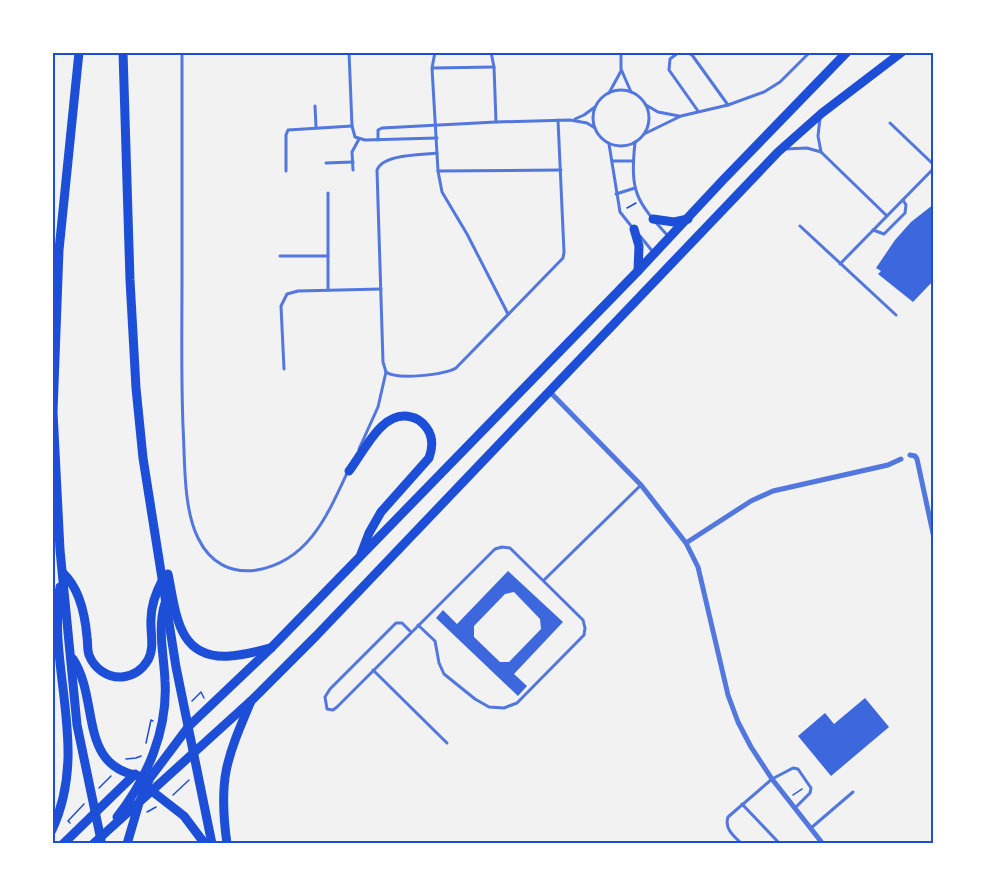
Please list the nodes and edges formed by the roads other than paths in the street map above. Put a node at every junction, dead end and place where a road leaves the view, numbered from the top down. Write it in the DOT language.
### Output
graph roads {
  1 [pos="77,52"];
  2 [pos="123,52"];
  3 [pos="182,52"];
  4 [pos="349,52"];
  5 [pos="435,52"];
  6 [pos="492,52"];
  7 [pos="621,52"];
  8 [pos="679,52"];
  9 [pos="687,52"];
  10 [pos="848,52"];
  11 [pos="902,52"];
  12 [pos="808,53"];
  13 [pos="494,67"];
  14 [pos="432,68"];
  15 [pos="621,69"];
  16 [pos="631,92"];
  17 [pos="609,93"];
  18 [pos="315,105"];
  19 [pos="645,105"];
  20 [pos="728,105"];
  21 [pos="596,106"];
  22 [pos="698,112"];
  23 [pos="822,113"];
  24 [pos="681,116"];
  25 [pos="558,120"];
  26 [pos="570,120"];
  27 [pos="496,122"];
  28 [pos="890,123"];
  29 [pos="436,124"];
  30 [pos="352,126"];
  31 [pos="316,128"];
  32 [pos="595,128"];
  33 [pos="644,134"];
  34 [pos="437,138"];
  35 [pos="359,139"];
  36 [pos="378,140"];
  37 [pos="635,142"];
  38 [pos="609,144"];
  39 [pos="778,152"];
  40 [pos="821,152"];
  41 [pos="437,153"];
  42 [pos="612,161"];
  43 [pos="633,161"];
  44 [pos="352,162"];
  45 [pos="326,163"];
  46 [pos="933,167"];
  47 [pos="353,170"];
  48 [pos="561,170"];
  49 [pos="286,171"];
  50 [pos="438,171"];
  51 [pos="635,188"];
  52 [pos="328,193"];
  53 [pos="616,194"];
  54 [pos="903,200"];
  55 [pos="887,216"];
  56 [pos="653,219"];
  57 [pos="688,219"];
  58 [pos="800,226"];
  59 [pos="634,229"];
  60 [pos="873,230"];
  61 [pos="670,238"];
  62 [pos="655,254"];
  63 [pos="280,256"];
  64 [pos="328,256"];
  65 [pos="840,264"];
  66 [pos="637,272"];
  67 [pos="381,289"];
  68 [pos="328,290"];
  69 [pos="508,314"];
  70 [pos="896,315"];
  71 [pos="53,360"];
  72 [pos="284,369"];
  73 [pos="386,372"];
  74 [pos="550,392"];
  75 [pos="910,455"];
  76 [pos="901,459"];
  77 [pos="349,471"];
  78 [pos="641,485"];
  79 [pos="155,535"];
  80 [pos="933,538"];
  81 [pos="687,543"];
  82 [pos="359,558"];
  83 [pos="63,573"];
  84 [pos="163,579"];
  85 [pos="544,580"];
  86 [pos="166,599"];
  87 [pos="418,625"];
  88 [pos="411,632"];
  89 [pos="271,648"];
  90 [pos="70,654"];
  91 [pos="373,670"];
  92 [pos="253,699"];
  93 [pos="189,726"];
  94 [pos="447,743"];
  95 [pos="194,753"];
  96 [pos="152,759"];
  97 [pos="772,779"];
  98 [pos="144,782"];
  99 [pos="853,792"];
  100 [pos="139,802"];
  101 [pos="742,804"];
  102 [pos="795,808"];
  103 [pos="94,813"];
  104 [pos="811,828"];
  105 [pos="52,830"];
  106 [pos="98,841"];
  107 [pos="63,843"];
  108 [pos="127,843"];
  109 [pos="205,843"];
  110 [pos="212,843"];
  111 [pos="227,843"];
  112 [pos="742,843"];
  113 [pos="780,843"];
  114 [pos="823,843"];
  1 -- 71 [label="main road"];
  2 -- 79 [label="main road"];
  3 -- 77 [label="lane"];
  4 -- 30 [label="lane"];
  5 -- 14 [label="lane"];
  6 -- 13 [label="lane"];
  7 -- 15 [label="lane"];
  8 -- 22 [label="lane"];
  9 -- 20 [label="lane"];
  10 -- 57 [label="main road"];
  11 -- 23 [label="main road"];
  12 -- 20 [label="lane"];
  13 -- 14 [label="lane"];
  13 -- 27 [label="lane"];
  14 -- 29 [label="lane"];
  15 -- 16 [label="lane"];
  15 -- 17 [label="lane"];
  16 -- 17 [label="lane"];
  16 -- 19 [label="lane"];
  17 -- 21 [label="lane"];
  18 -- 31 [label="lane"];
  19 -- 24 [label="lane"];
  19 -- 33 [label="lane"];
  20 -- 22 [label="lane"];
  21 -- 26 [label="lane"];
  21 -- 32 [label="lane"];
  22 -- 24 [label="lane"];
  23 -- 39 [label="main road"];
  23 -- 40 [label="lane"];
  24 -- 33 [label="lane"];
  25 -- 26 [label="lane"];
  25 -- 27 [label="lane"];
  25 -- 48 [label="lane"];
  26 -- 32 [label="lane"];
  27 -- 29 [label="lane"];
  28 -- 46 [label="lane"];
  29 -- 34 [label="lane"];
  29 -- 36 [label="lane"];
  30 -- 31 [label="lane"];
  30 -- 35 [label="lane"];
  31 -- 49 [label="lane"];
  32 -- 38 [label="lane"];
  33 -- 37 [label="lane"];
  34 -- 36 [label="lane"];
  34 -- 41 [label="lane"];
  35 -- 36 [label="lane"];
  35 -- 44 [label="lane"];
  37 -- 38 [label="lane"];
  37 -- 43 [label="lane"];
  38 -- 42 [label="lane"];
  39 -- 40 [label="lane"];
  39 -- 74 [label="main road"];
  40 -- 55 [label="lane"];
  41 -- 50 [label="lane"];
  41 -- 67 [label="lane"];
  42 -- 43 [label="lane"];
  42 -- 53 [label="lane"];
  43 -- 51 [label="lane"];
  44 -- 45 [label="lane"];
  44 -- 47 [label="lane"];
  46 -- 54 [label="lane"];
  48 -- 50 [label="lane"];
  48 -- 69 [label="lane"];
  50 -- 69 [label="lane"];
  51 -- 53 [label="lane"];
  51 -- 56 [label="lane"];
  52 -- 64 [label="lane"];
  53 -- 59 [label="lane"];
  54 -- 55 [label="lane"];
  54 -- 60 [label="lane"];
  55 -- 60 [label="lane"];
  56 -- 57 [label="main road"];
  56 -- 61 [label="lane"];
  57 -- 61 [label="main road"];
  58 -- 65 [label="lane"];
  59 -- 62 [label="lane"];
  59 -- 66 [label="main road"];
  60 -- 65 [label="lane"];
  61 -- 62 [label="main road"];
  62 -- 66 [label="main road"];
  63 -- 64 [label="lane"];
  64 -- 68 [label="lane"];
  65 -- 70 [label="lane"];
  66 -- 82 [label="main road"];
  67 -- 68 [label="lane"];
  67 -- 73 [label="lane"];
  68 -- 72 [label="lane"];
  69 -- 73 [label="lane"];
  71 -- 83 [label="main road"];
  73 -- 77 [label="lane"];
  74 -- 78 [label="street"];
  74 -- 92 [label="main road"];
  75 -- 80 [label="street"];
  76 -- 81 [label="street"];
  77 -- 82 [label="main road"];
  78 -- 81 [label="street"];
  78 -- 85 [label="lane"];
  79 -- 84 [label="main road"];
  79 -- 89 [label="main road"];
  81 -- 97 [label="street"];
  82 -- 89 [label="main road"];
  83 -- 84 [label="main road"];
  83 -- 90 [label="main road"];
  83 -- 105 [label="main road"];
  84 -- 86 [label="main road"];
  85 -- 87 [label="lane"];
  85 -- 87 [label="lane"];
  86 -- 93 [label="main road"];
  86 -- 96 [label="main road"];
  87 -- 88 [label="lane"];
  88 -- 91 [label="lane"];
  88 -- 91 [label="lane"];
  89 -- 93 [label="main road"];
  90 -- 98 [label="main road"];
  90 -- 103 [label="main road"];
  91 -- 94 [label="lane"];
  92 -- 95 [label="main road"];
  92 -- 111 [label="main road"];
  93 -- 95 [label="main road"];
  93 -- 96 [label="main road"];
  93 -- 98 [label="main road"];
  95 -- 98 [label="main road"];
  95 -- 110 [label="main road"];
  96 -- 98 [label="main road"];
  97 -- 101 [label="lane"];
  97 -- 102 [label="street"];
  97 -- 102 [label="lane"];
  98 -- 100 [label="main road"];
  98 -- 103 [label="main road"];
  98 -- 106 [label="main road"];
  98 -- 109 [label="main road"];
  99 -- 104 [label="lane"];
  100 -- 106 [label="main road"];
  100 -- 108 [label="main road"];
  101 -- 112 [label="lane"];
  101 -- 113 [label="lane"];
  102 -- 104 [label="street"];
  103 -- 106 [label="main road"];
  103 -- 107 [label="main road"];
  104 -- 114 [label="street"];
}
